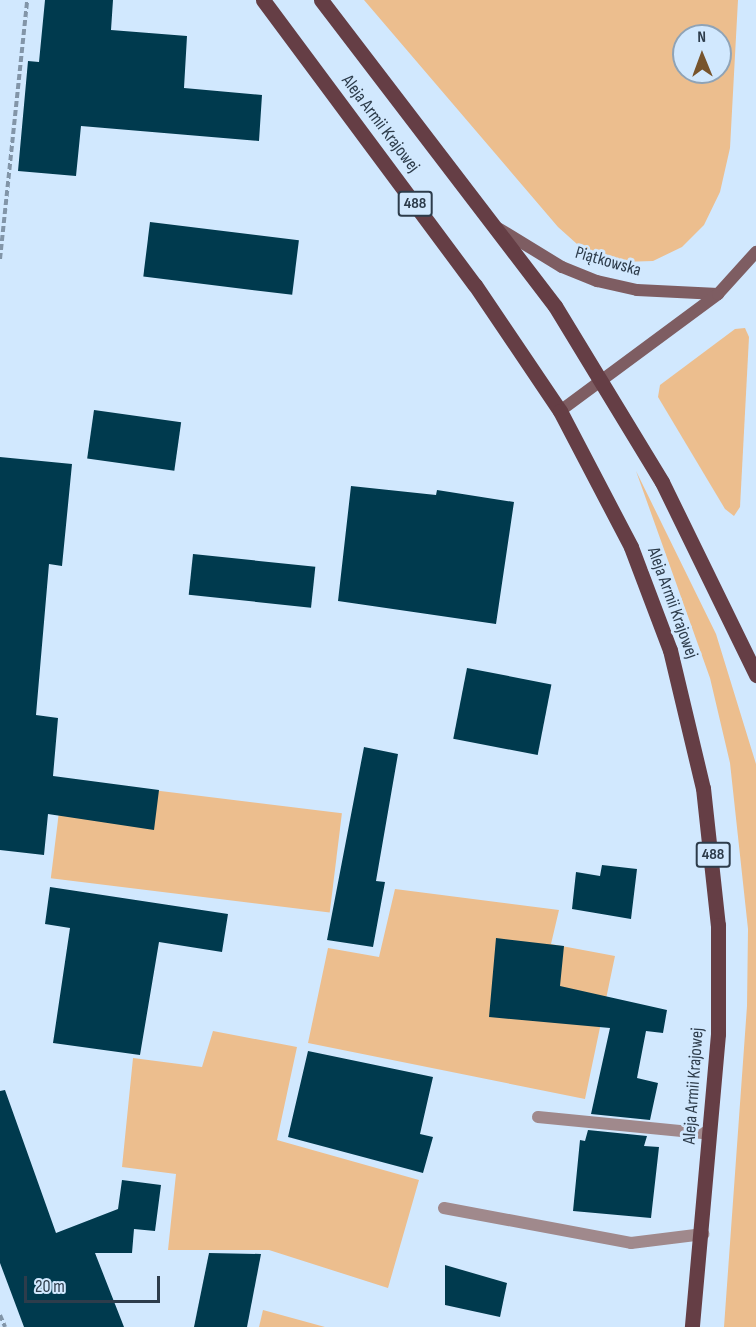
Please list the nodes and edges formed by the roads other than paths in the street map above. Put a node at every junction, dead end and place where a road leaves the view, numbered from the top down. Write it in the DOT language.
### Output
graph roads {
  1 [pos="263,0"];
  2 [pos="321,0"];
  3 [pos="498,228"];
  4 [pos="756,252"];
  5 [pos="718,294"];
  6 [pos="602,380"];
  7 [pos="560,411"];
  8 [pos="756,675"];
  9 [pos="538,1117"];
  10 [pos="710,1134"];
  11 [pos="444,1208"];
  12 [pos="703,1234"];
  13 [pos="692,1327"];
  1 -- 7 [label="main road, Aleja Armii Krajowej / 488"];
  2 -- 3 [label="main road, Aleja Armii Krajowej"];
  3 -- 5 [label="main road, Piątkowska"];
  3 -- 6 [label="main road, Aleja Armii Krajowej"];
  4 -- 5 [label="main road"];
  5 -- 6 [label="main road"];
  6 -- 7 [label="main road"];
  6 -- 8 [label="main road, Aleja Armii Krajowej"];
  7 -- 10 [label="main road, Aleja Armii Krajowej / 488"];
  9 -- 10 [label="lane"];
  10 -- 12 [label="main road, Aleja Armii Krajowej / 488"];
  11 -- 12 [label="lane"];
  12 -- 13 [label="main road, Aleja Armii Krajowej / 488"];
}
